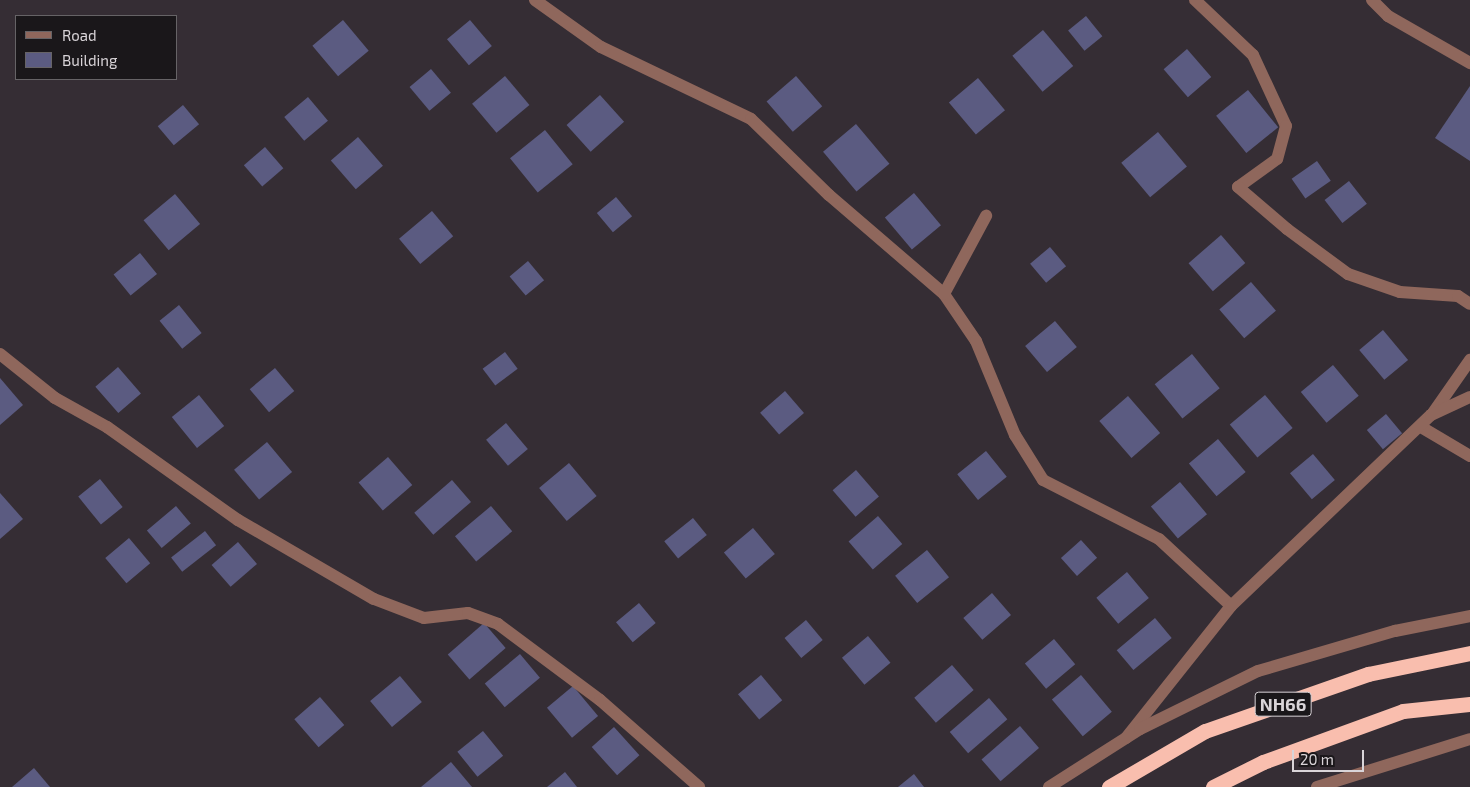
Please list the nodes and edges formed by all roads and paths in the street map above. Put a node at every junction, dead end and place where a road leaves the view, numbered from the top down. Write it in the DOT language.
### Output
graph roads {
  1 [pos="535,0"];
  2 [pos="1194,0"];
  3 [pos="1372,0"];
  4 [pos="1470,63"];
  5 [pos="986,216"];
  6 [pos="944,294"];
  7 [pos="1470,304"];
  8 [pos="0,354"];
  9 [pos="1470,360"];
  10 [pos="1470,397"];
  11 [pos="1431,415"];
  12 [pos="1421,427"];
  13 [pos="1470,456"];
  14 [pos="1232,606"];
  15 [pos="1470,616"];
  16 [pos="1470,653"];
  17 [pos="1470,704"];
  18 [pos="1126,738"];
  19 [pos="1470,739"];
  20 [pos="699,787"];
  21 [pos="1049,787"];
  22 [pos="1109,787"];
  23 [pos="1213,787"];
  24 [pos="1317,787"];
  1 -- 6 [label="street"];
  2 -- 7 [label="street"];
  3 -- 4 [label="street"];
  5 -- 6 [label="street"];
  6 -- 14 [label="street"];
  8 -- 20 [label="street"];
  9 -- 11 [label="street"];
  10 -- 11 [label="street"];
  11 -- 12 [label="street"];
  12 -- 13 [label="street"];
  12 -- 14 [label="street"];
  14 -- 18 [label="street"];
  15 -- 18 [label="street"];
  16 -- 22 [label="highway, NH66"];
  17 -- 23 [label="highway, NH66"];
  18 -- 21 [label="street"];
  19 -- 24 [label="street"];
}
